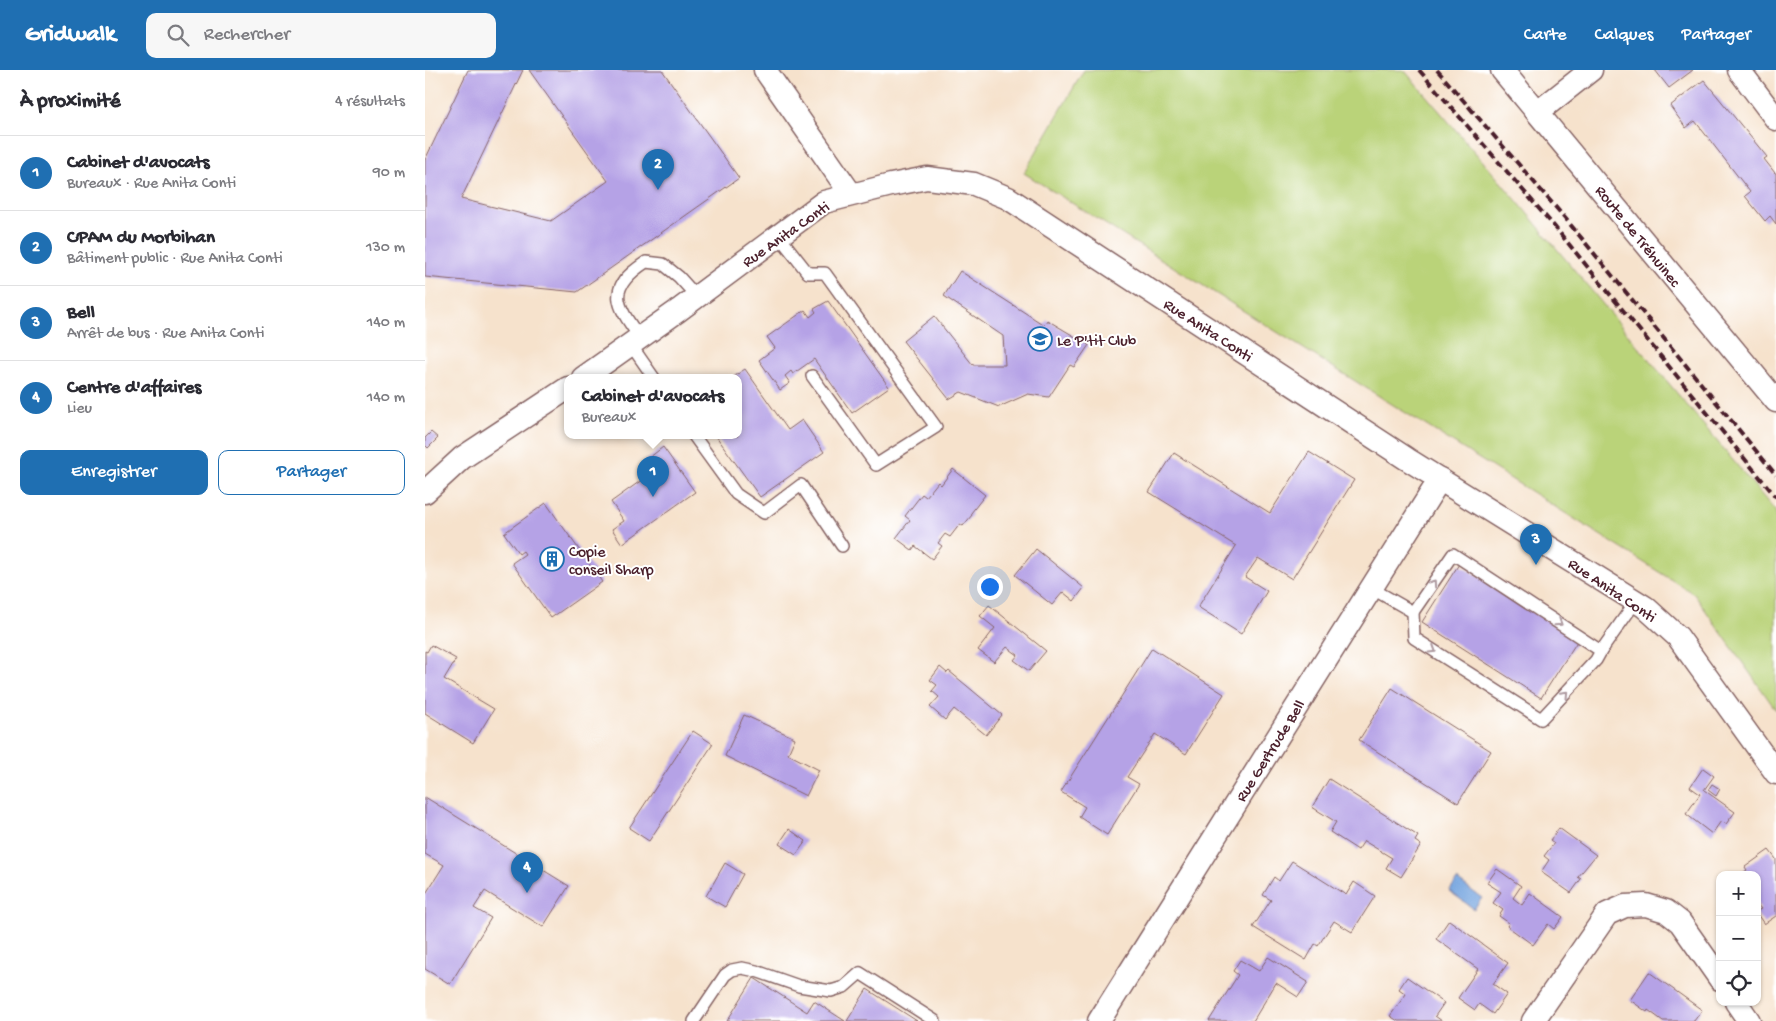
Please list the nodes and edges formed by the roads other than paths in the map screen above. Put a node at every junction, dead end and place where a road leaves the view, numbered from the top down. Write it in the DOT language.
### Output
graph roads {
  1 [pos="765,70"];
  2 [pos="1502,70"];
  3 [pos="1591,70"];
  4 [pos="1739,70"];
  5 [pos="1538,112"];
  6 [pos="1776,119"];
  7 [pos="851,194"];
  8 [pos="779,236"];
  9 [pos="697,297"];
  10 [pos="635,342"];
  11 [pos="589,374"];
  12 [pos="652,374"];
  13 [pos="812,376"];
  14 [pos="564,391"];
  15 [pos="1776,401"];
  16 [pos="696,439"];
  17 [pos="1440,479"];
  18 [pos="425,492"];
  19 [pos="842,546"];
  20 [pos="1371,588"];
  21 [pos="1636,601"];
  22 [pos="1413,612"];
  23 [pos="1601,651"];
  24 [pos="1776,772"];
  25 [pos="1716,973"];
  26 [pos="1739,1006"];
  27 [pos="694,1021"];
  28 [pos="935,1021"];
  29 [pos="1099,1021"];
  30 [pos="1533,1021"];
  31 [pos="1749,1021"];
  1 -- 7 [label="street"];
  2 -- 5 [label="street, Route de Tréhuinec"];
  3 -- 5 [label="street"];
  4 -- 6 [label="street"];
  5 -- 15 [label="street, Route de Tréhuinec"];
  7 -- 8 [label="street, Rue Anita Conti"];
  7 -- 17 [label="street, Rue Anita Conti"];
  8 -- 9 [label="street, Rue Anita Conti"];
  8 -- 13 [label="lane"];
  9 -- 10 [label="street, Rue Anita Conti"];
  9 -- 10 [label="lane"];
  10 -- 11 [label="street, Rue Anita Conti"];
  10 -- 12 [label="lane"];
  14 -- 18 [label="street"];
  16 -- 19 [label="lane"];
  17 -- 20 [label="street, Rue Gertrude Bell"];
  17 -- 21 [label="street, Rue Anita Conti"];
  20 -- 22 [label="lane"];
  20 -- 29 [label="street, Rue Gertrude Bell"];
  21 -- 23 [label="lane"];
  21 -- 24 [label="street, Rue Anita Conti"];
  22 -- 23 [label="lane, one-way"];
  22 -- 23 [label="lane, one-way"];
  25 -- 30 [label="street"];
  26 -- 31 [label="street"];
  27 -- 28 [label="lane"];
}
